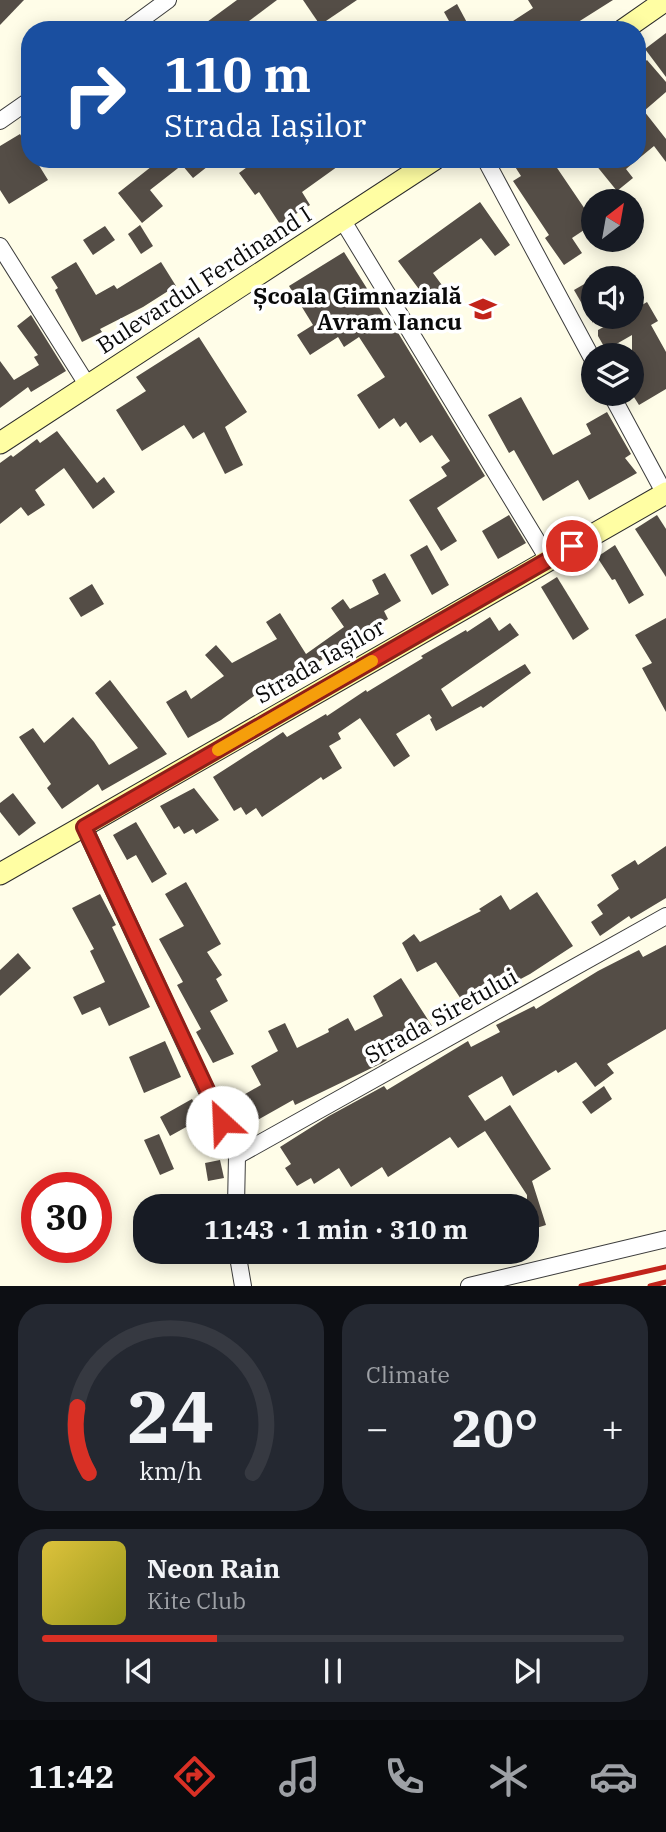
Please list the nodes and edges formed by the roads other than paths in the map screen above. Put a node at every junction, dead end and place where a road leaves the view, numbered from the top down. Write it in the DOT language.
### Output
graph roads {
  1 [pos="168,0"];
  2 [pos="666,0"];
  3 [pos="139,21"];
  4 [pos="636,21"];
  5 [pos="21,104"];
  6 [pos="3,113"];
  7 [pos="422,168"];
  8 [pos="490,168"];
  9 [pos="343,221"];
  10 [pos="0,246"];
  11 [pos="584,343"];
  12 [pos="88,386"];
  13 [pos="618,406"];
  14 [pos="0,443"];
  15 [pos="666,494"];
  16 [pos="548,559"];
  17 [pos="84,827"];
  18 [pos="0,874"];
  19 [pos="666,916"];
  20 [pos="237,1156"];
  21 [pos="236,1194"];
  22 [pos="666,1239"];
  23 [pos="239,1264"];
  24 [pos="243,1286"];
  25 [pos="469,1286"];
  1 -- 3 [label="street"];
  2 -- 4 [label="street"];
  5 -- 6 [label="street"];
  7 -- 9 [label="street, Bulevardul Ferdinand I"];
  8 -- 11 [label="street"];
  9 -- 12 [label="street, Bulevardul Ferdinand I"];
  9 -- 16 [label="street"];
  10 -- 12 [label="street"];
  12 -- 14 [label="street, Bulevardul Ferdinand I"];
  13 -- 15 [label="street"];
  15 -- 16 [label="street, Strada Iașilor"];
  16 -- 17 [label="street, Strada Iașilor"];
  17 -- 18 [label="street, Strada Iașilor"];
  17 -- 20 [label="street"];
  19 -- 20 [label="street, Strada Siretului"];
  20 -- 21 [label="street"];
  22 -- 25 [label="street"];
  23 -- 24 [label="street"];
}
